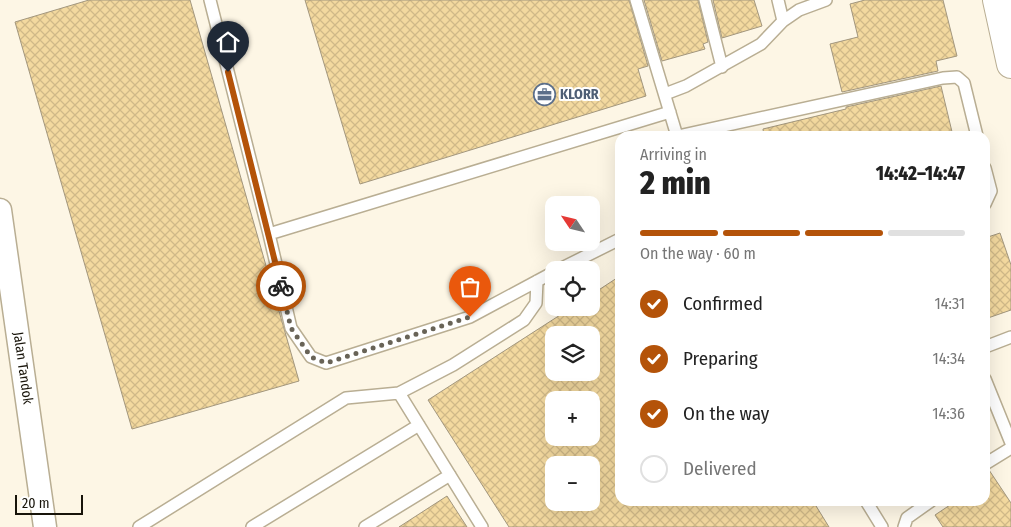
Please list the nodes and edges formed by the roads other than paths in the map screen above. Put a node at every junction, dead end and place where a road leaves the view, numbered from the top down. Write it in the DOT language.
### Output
graph roads {
  1 [pos="210,0"];
  2 [pos="636,0"];
  3 [pos="705,0"];
  4 [pos="778,0"];
  5 [pos="826,0"];
  6 [pos="997,0"];
  7 [pos="783,21"];
  8 [pos="1011,64"];
  9 [pos="722,67"];
  10 [pos="665,94"];
  11 [pos="670,112"];
  12 [pos="676,131"];
  13 [pos="700,131"];
  14 [pos="976,131"];
  15 [pos="0,210"];
  16 [pos="269,234"];
  17 [pos="615,242"];
  18 [pos="576,261"];
  19 [pos="545,277"];
  20 [pos="537,281"];
  21 [pos="1011,337"];
  22 [pos="990,345"];
  23 [pos="990,391"];
  24 [pos="398,393"];
  25 [pos="418,425"];
  26 [pos="1011,443"];
  27 [pos="1011,448"];
  28 [pos="990,461"];
  29 [pos="450,475"];
  30 [pos="869,506"];
  31 [pos="924,506"];
  32 [pos="45,527"];
  33 [pos="139,527"];
  34 [pos="252,527"];
  35 [pos="365,527"];
  36 [pos="482,527"];
  37 [pos="882,527"];
  38 [pos="904,527"];
  1 -- 16 [label="lane"];
  2 -- 10 [label="lane"];
  3 -- 9 [label="lane"];
  4 -- 7 [label="lane"];
  5 -- 7 [label="lane"];
  6 -- 8 [label="main road"];
  7 -- 9 [label="lane"];
  9 -- 10 [label="lane"];
  10 -- 11 [label="lane"];
  11 -- 12 [label="lane"];
  11 -- 16 [label="lane"];
  13 -- 14 [label="lane"];
  15 -- 32 [label="street, Jalan Tandok"];
  16 -- 20 [label="lane"];
  17 -- 18 [label="lane"];
  19 -- 20 [label="lane"];
  20 -- 24 [label="lane"];
  21 -- 22 [label="lane"];
  23 -- 26 [label="lane"];
  24 -- 25 [label="lane"];
  24 -- 33 [label="lane"];
  25 -- 29 [label="lane"];
  25 -- 34 [label="lane"];
  27 -- 28 [label="lane"];
  29 -- 35 [label="lane"];
  29 -- 36 [label="lane"];
  30 -- 37 [label="lane"];
  31 -- 38 [label="lane"];
}
